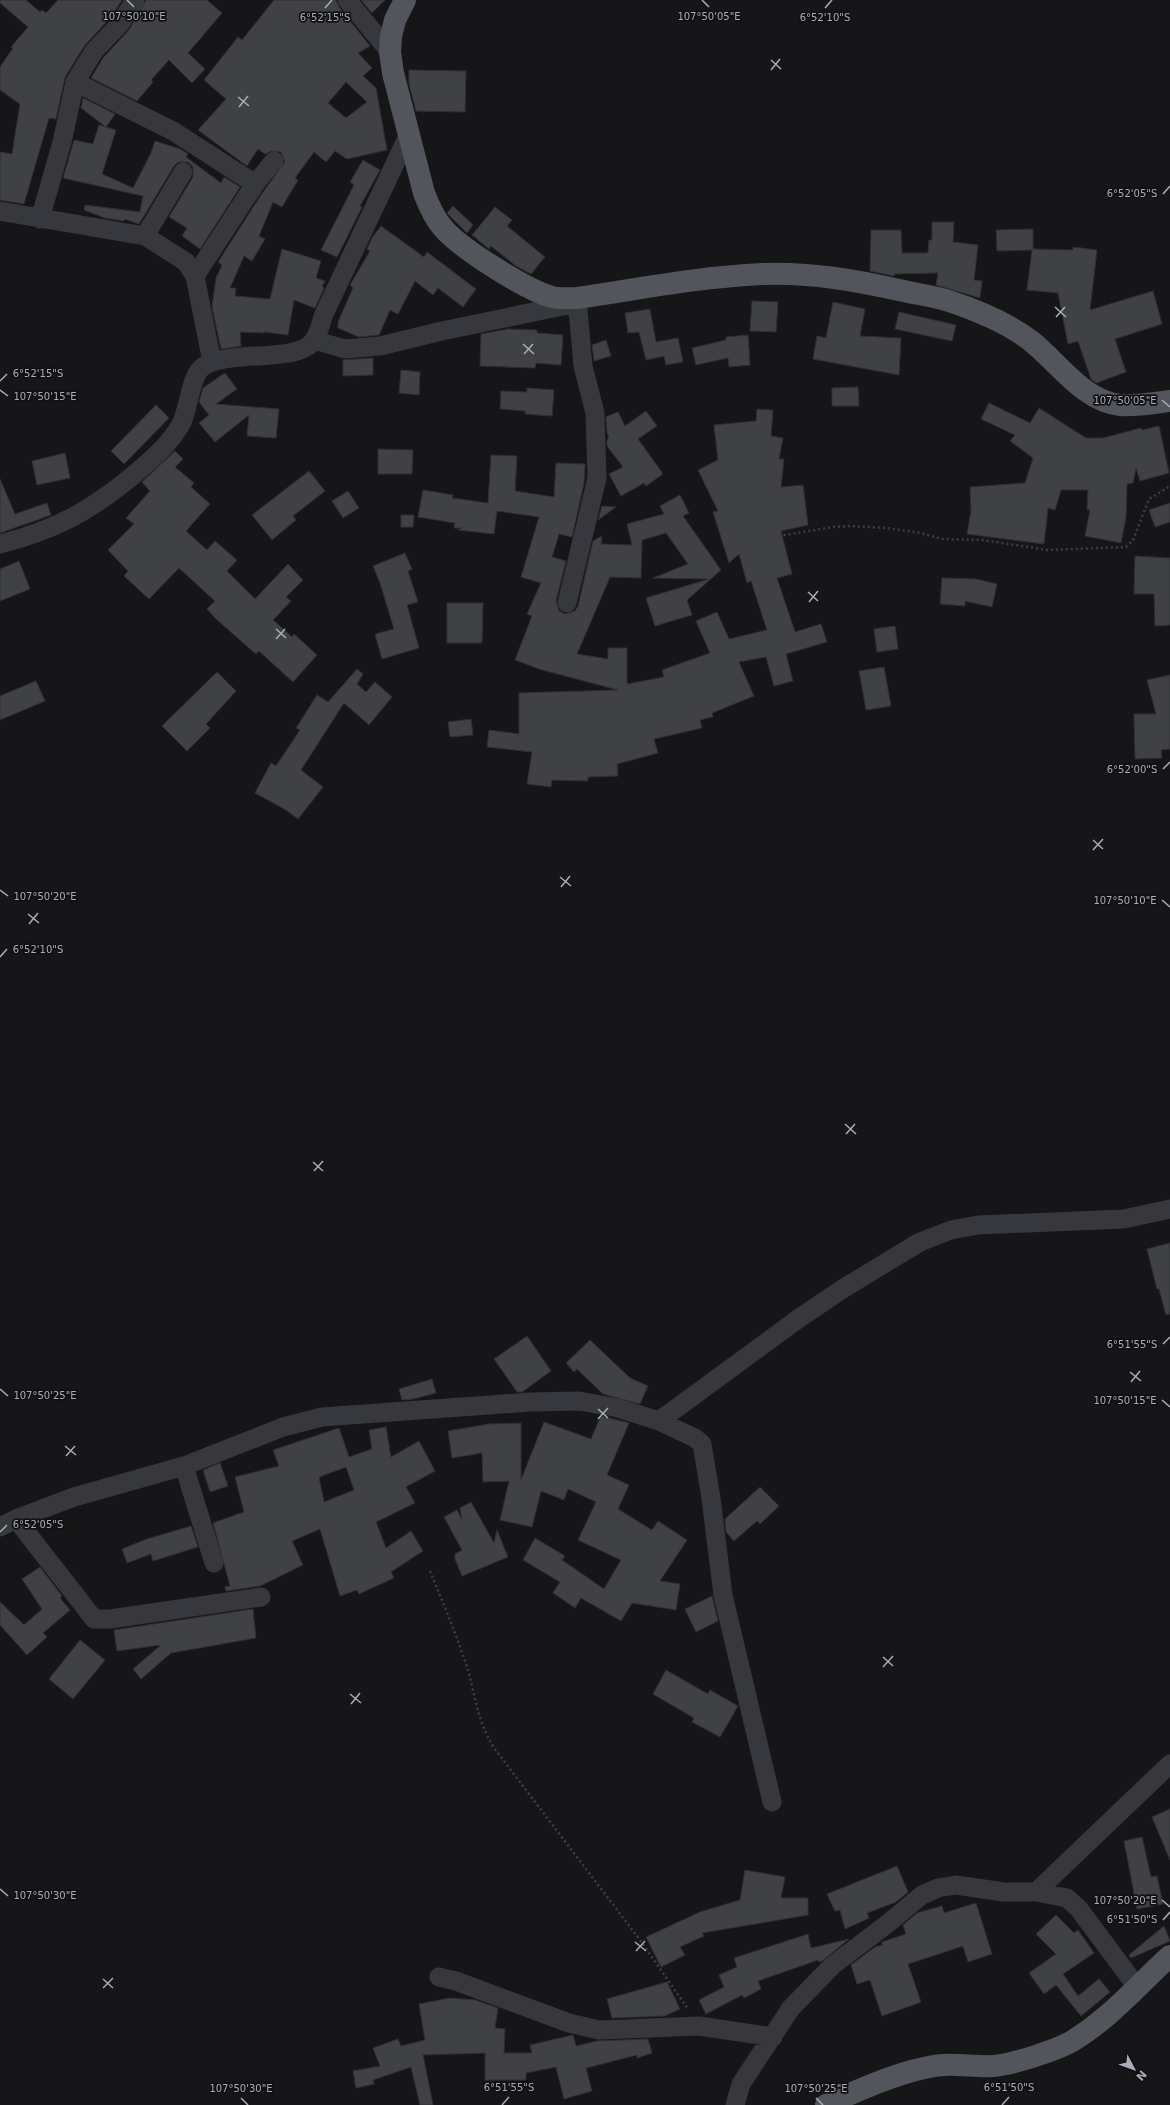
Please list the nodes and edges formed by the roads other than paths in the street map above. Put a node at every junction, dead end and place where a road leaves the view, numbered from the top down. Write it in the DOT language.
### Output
graph roads {
  1 [pos="135,0"];
  2 [pos="347,0"];
  3 [pos="405,0"];
  4 [pos="390,52"];
  5 [pos="75,82"];
  6 [pos="408,136"];
  7 [pos="274,161"];
  8 [pos="183,172"];
  9 [pos="256,184"];
  10 [pos="0,211"];
  11 [pos="40,218"];
  12 [pos="145,236"];
  13 [pos="195,276"];
  14 [pos="577,300"];
  15 [pos="314,340"];
  16 [pos="212,362"];
  17 [pos="1170,401"];
  18 [pos="0,544"];
  19 [pos="567,603"];
  20 [pos="1170,1209"];
  21 [pos="659,1421"];
  22 [pos="184,1466"];
  23 [pos="8,1523"];
  24 [pos="214,1563"];
  25 [pos="261,1597"];
  26 [pos="1170,1764"];
  27 [pos="772,1802"];
  28 [pos="1036,1892"];
  29 [pos="1170,1956"];
  30 [pos="439,1977"];
  31 [pos="1137,1987"];
  32 [pos="773,2037"];
  33 [pos="735,2105"];
  34 [pos="826,2105"];
  1 -- 5 [label="street"];
  2 -- 4 [label="street"];
  3 -- 4 [label="main road"];
  4 -- 6 [label="main road"];
  5 -- 9 [label="street"];
  5 -- 11 [label="street"];
  6 -- 14 [label="main road"];
  6 -- 15 [label="street"];
  7 -- 9 [label="street"];
  8 -- 12 [label="street"];
  9 -- 13 [label="street"];
  10 -- 11 [label="street"];
  11 -- 12 [label="street"];
  12 -- 13 [label="street"];
  13 -- 16 [label="street"];
  14 -- 15 [label="street"];
  14 -- 17 [label="main road"];
  14 -- 19 [label="street"];
  15 -- 16 [label="street"];
  16 -- 18 [label="street"];
  20 -- 21 [label="street"];
  21 -- 22 [label="street"];
  21 -- 27 [label="street"];
  22 -- 23 [label="street"];
  22 -- 24 [label="street"];
  23 -- 25 [label="street"];
  26 -- 28 [label="street"];
  28 -- 31 [label="street"];
  28 -- 32 [label="street"];
  29 -- 31 [label="main road"];
  30 -- 32 [label="street"];
  31 -- 34 [label="main road"];
  32 -- 33 [label="street"];
}
